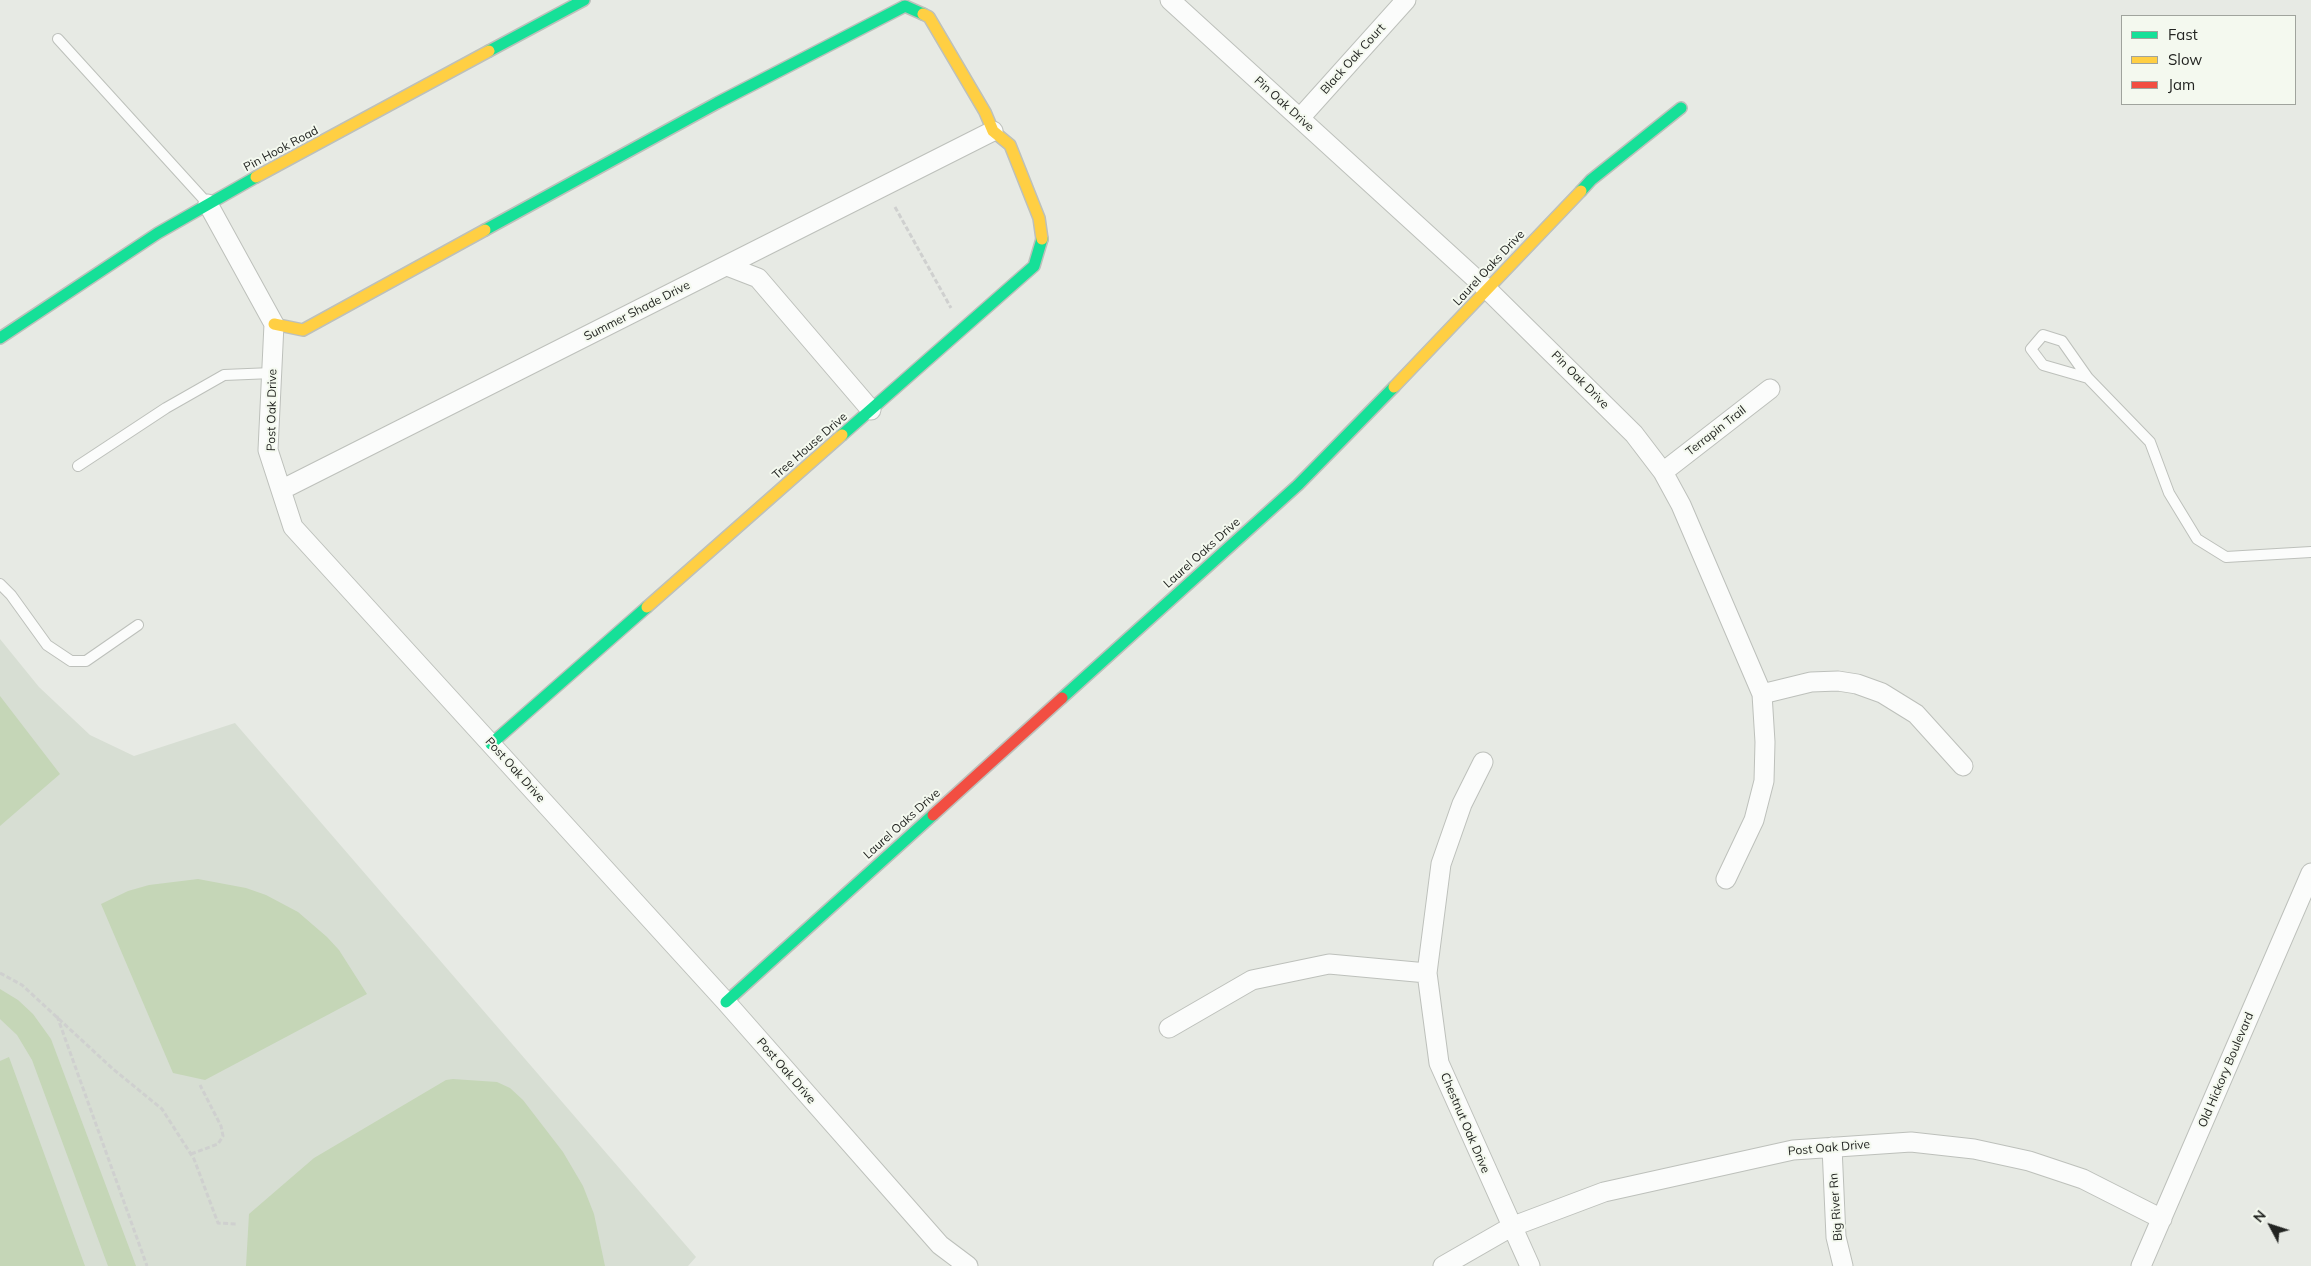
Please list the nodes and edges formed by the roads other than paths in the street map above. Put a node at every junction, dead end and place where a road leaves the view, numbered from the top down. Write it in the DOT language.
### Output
graph roads {
  1 [pos="584,0"];
  2 [pos="1170,0"];
  3 [pos="1406,0"];
  4 [pos="58,39"];
  5 [pos="1681,108"];
  6 [pos="1300,118"];
  7 [pos="993,131"];
  8 [pos="208,204"];
  9 [pos="727,266"];
  10 [pos="1488,290"];
  11 [pos="274,324"];
  12 [pos="0,338"];
  13 [pos="272,373"];
  14 [pos="2088,378"];
  15 [pos="1770,390"];
  16 [pos="871,410"];
  17 [pos="78,466"];
  18 [pos="1663,472"];
  19 [pos="281,490"];
  20 [pos="2311,552"];
  21 [pos="0,584"];
  22 [pos="138,625"];
  23 [pos="1762,694"];
  24 [pos="492,744"];
  25 [pos="1483,762"];
  26 [pos="1963,766"];
  27 [pos="2311,873"];
  28 [pos="1726,880"];
  29 [pos="1427,973"];
  30 [pos="726,1002"];
  31 [pos="1169,1028"];
  32 [pos="1832,1147"];
  33 [pos="2162,1218"];
  34 [pos="1511,1227"];
  35 [pos="968,1266"];
  36 [pos="1443,1266"];
  37 [pos="1530,1266"];
  38 [pos="1843,1266"];
  39 [pos="2141,1266"];
  1 -- 8 [label="street, Pin Hook Road"];
  2 -- 6 [label="street, Pin Oak Drive"];
  3 -- 6 [label="street, Black Oak Court"];
  4 -- 8 [label="lane"];
  5 -- 10 [label="street, Laurel Oaks Drive"];
  6 -- 10 [label="street, Pin Oak Drive"];
  7 -- 9 [label="street, Summer Shade Drive"];
  7 -- 11 [label="street"];
  7 -- 16 [label="street, Tree House Drive"];
  8 -- 11 [label="street"];
  8 -- 12 [label="street, Pin Hook Road"];
  9 -- 16 [label="street"];
  9 -- 19 [label="street, Summer Shade Drive"];
  10 -- 18 [label="street, Pin Oak Drive"];
  10 -- 30 [label="street, Laurel Oaks Drive"];
  11 -- 13 [label="street, Post Oak Drive"];
  13 -- 17 [label="lane"];
  13 -- 19 [label="street, Post Oak Drive"];
  14 -- 14 [label="lane"];
  14 -- 20 [label="lane"];
  15 -- 18 [label="street, Terrapin Trail"];
  16 -- 24 [label="street, Tree House Drive"];
  18 -- 23 [label="street, Pin Oak Drive"];
  19 -- 24 [label="street, Post Oak Drive"];
  21 -- 22 [label="lane"];
  23 -- 26 [label="street"];
  23 -- 28 [label="street, Pin Oak Drive"];
  24 -- 30 [label="street, Post Oak Drive"];
  25 -- 29 [label="street, Chestnut Oak Drive"];
  27 -- 33 [label="street, Old Hickory Boulevard"];
  29 -- 31 [label="street"];
  29 -- 34 [label="street, Chestnut Oak Drive"];
  30 -- 35 [label="street, Post Oak Drive"];
  32 -- 33 [label="street, Post Oak Drive"];
  32 -- 34 [label="street, Post Oak Drive"];
  32 -- 38 [label="street, Big River Rn"];
  33 -- 39 [label="street, Old Hickory Boulevard"];
  34 -- 36 [label="street, Post Oak Drive"];
  34 -- 37 [label="street, Chestnut Oak Drive"];
}
